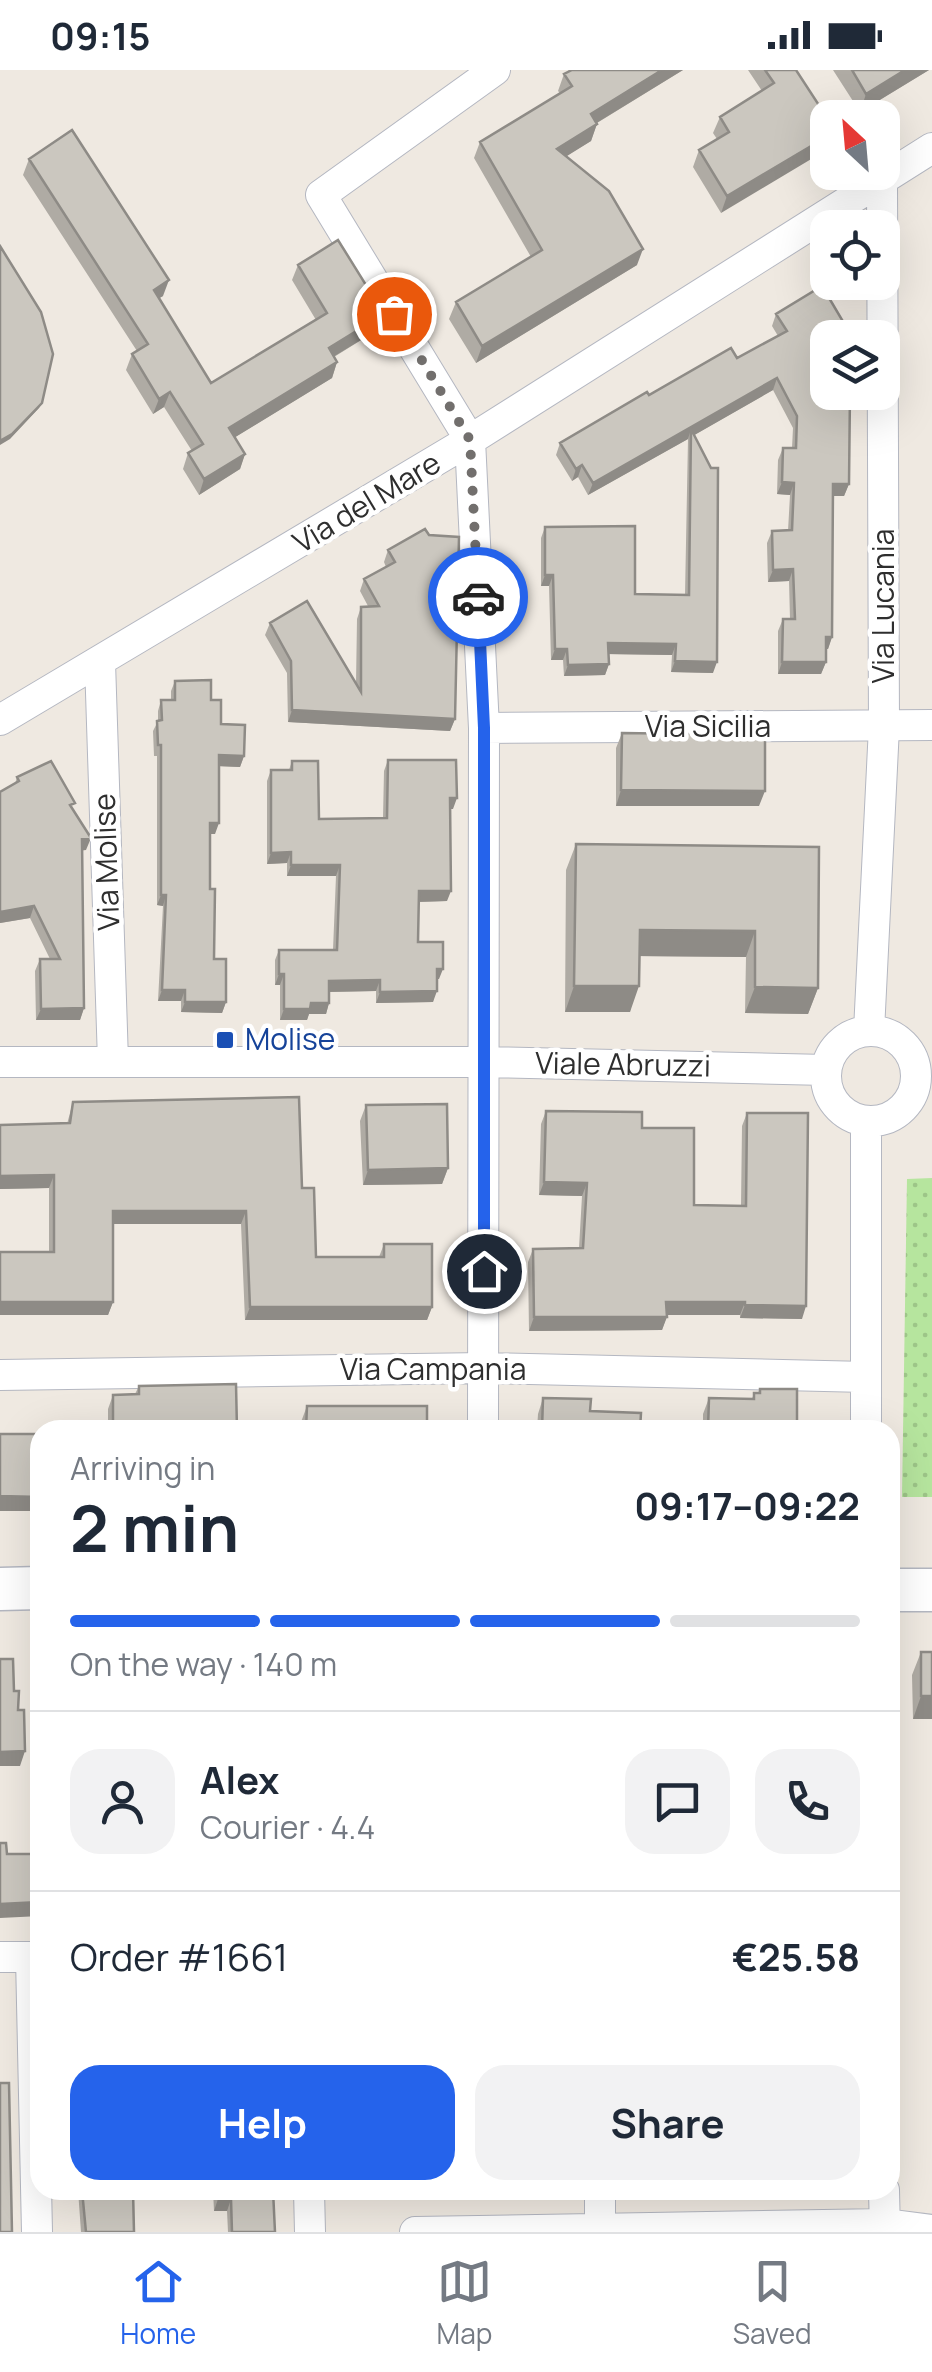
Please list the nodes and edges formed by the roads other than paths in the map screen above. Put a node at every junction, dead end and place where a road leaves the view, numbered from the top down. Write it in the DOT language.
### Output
graph roads {
  1 [pos="495,70"];
  2 [pos="932,148"];
  3 [pos="900,169"];
  4 [pos="868,190"];
  5 [pos="882,190"];
  6 [pos="470,440"];
  7 [pos="100,662"];
  8 [pos="0,720"];
  9 [pos="932,725"];
  10 [pos="884,727"];
  11 [pos="484,728"];
  12 [pos="870,1031"];
  13 [pos="0,1062"];
  14 [pos="113,1062"];
  15 [pos="485,1062"];
  16 [pos="924,1066"];
  17 [pos="826,1070"];
  18 [pos="866,1121"];
  19 [pos="485,1368"];
  20 [pos="0,1375"];
  21 [pos="866,1377"];
  22 [pos="483,1420"];
  23 [pos="866,1420"];
  24 [pos="30,1588"];
  25 [pos="0,1589"];
  26 [pos="900,1590"];
  27 [pos="932,1590"];
  28 [pos="0,1957"];
  29 [pos="30,1957"];
  30 [pos="37,2200"];
  31 [pos="309,2200"];
  32 [pos="600,2200"];
  33 [pos="884,2200"];
  34 [pos="885,2228"];
  35 [pos="600,2230"];
  36 [pos="932,2230"];
  37 [pos="37,2232"];
  38 [pos="310,2232"];
  39 [pos="415,2232"];
  1 -- 6 [label="street"];
  2 -- 3 [label="street, Via del Mare"];
  4 -- 6 [label="street, Via del Mare"];
  5 -- 10 [label="street, Via Lucania"];
  6 -- 7 [label="street, Via del Mare"];
  6 -- 11 [label="street"];
  7 -- 8 [label="street, Via del Mare"];
  7 -- 14 [label="street, Via Molise"];
  9 -- 10 [label="street, Via Sicilia"];
  10 -- 11 [label="street, Via Sicilia"];
  10 -- 12 [label="street, Via Lucania"];
  11 -- 15 [label="street"];
  12 -- 16 [label="street"];
  12 -- 17 [label="street"];
  13 -- 14 [label="street, Viale Abruzzi"];
  14 -- 15 [label="street, Viale Abruzzi"];
  15 -- 17 [label="street, Viale Abruzzi"];
  15 -- 19 [label="street"];
  16 -- 18 [label="street"];
  17 -- 18 [label="street"];
  18 -- 21 [label="street"];
  19 -- 20 [label="street, Via Campania"];
  19 -- 21 [label="street, Via Campania"];
  19 -- 22 [label="street"];
  21 -- 23 [label="street"];
  24 -- 25 [label="main road"];
  26 -- 27 [label="main road"];
  28 -- 29 [label="street"];
  30 -- 37 [label="street"];
  31 -- 38 [label="street"];
  32 -- 35 [label="street"];
  33 -- 34 [label="street"];
  34 -- 35 [label="street"];
  34 -- 36 [label="street"];
  35 -- 39 [label="street"];
}
